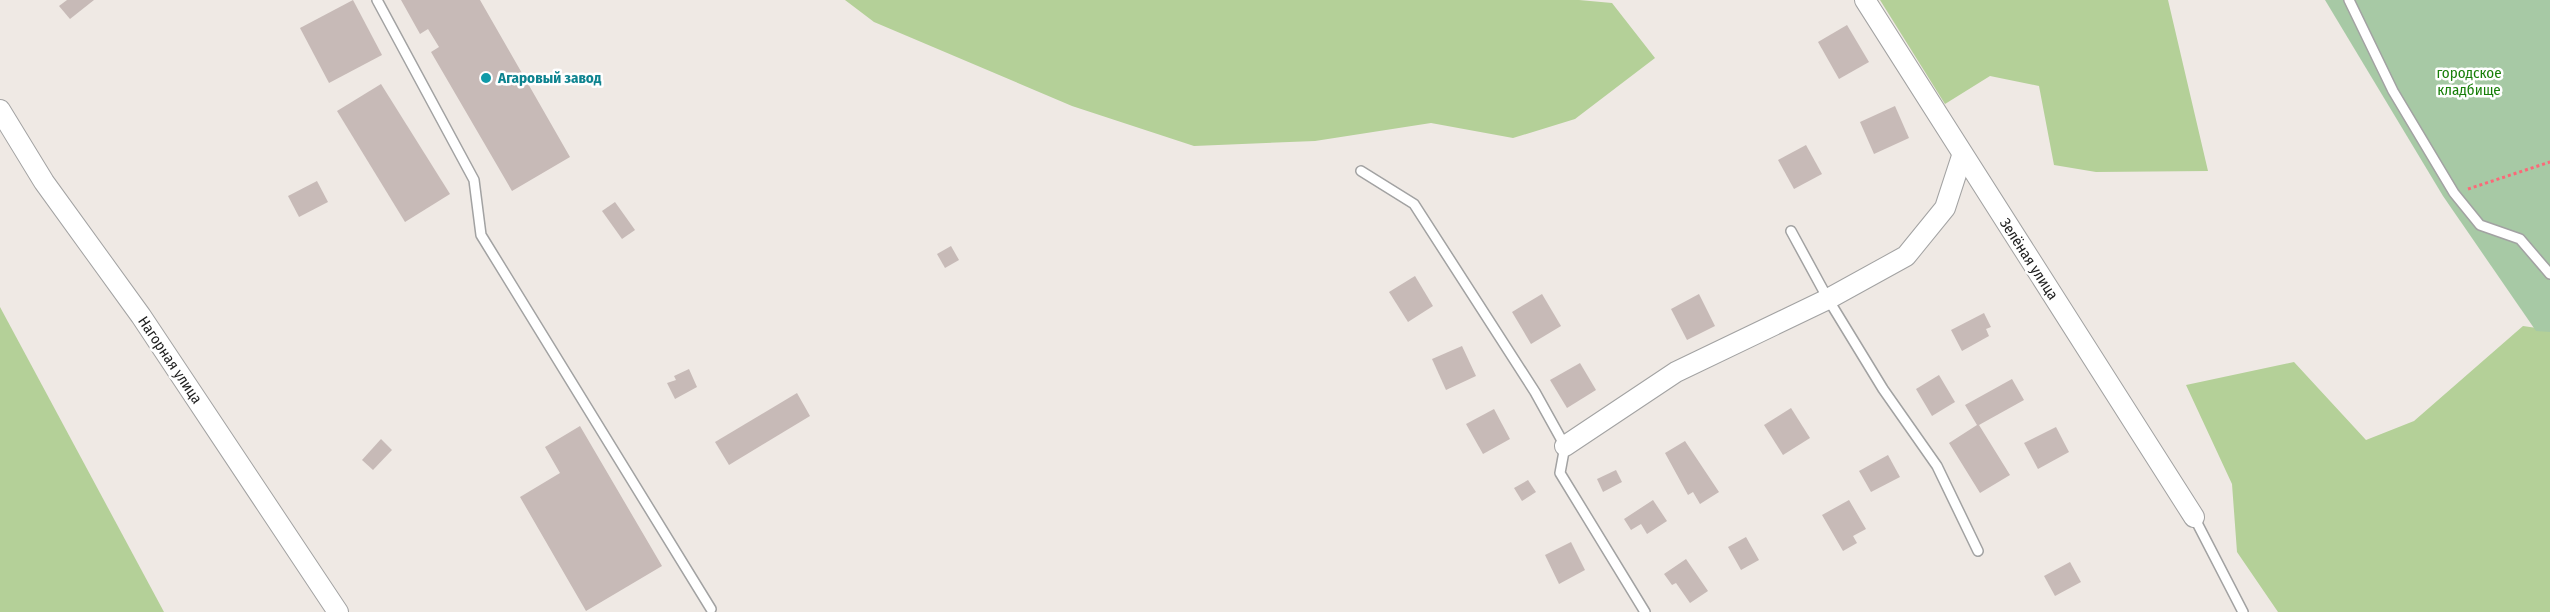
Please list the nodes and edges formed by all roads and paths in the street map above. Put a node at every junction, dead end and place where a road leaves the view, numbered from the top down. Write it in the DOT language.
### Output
graph roads {
  1 [pos="377,0"];
  2 [pos="1865,0"];
  3 [pos="2349,0"];
  4 [pos="0,110"];
  5 [pos="1962,156"];
  6 [pos="2550,162"];
  7 [pos="1361,171"];
  8 [pos="2454,193"];
  9 [pos="1791,231"];
  10 [pos="2550,274"];
  11 [pos="1828,298"];
  12 [pos="1565,446"];
  13 [pos="2194,517"];
  14 [pos="1978,551"];
  15 [pos="711,609"];
  16 [pos="338,612"];
  17 [pos="1645,612"];
  18 [pos="2243,612"];
  1 -- 15 [label="lane"];
  2 -- 5 [label="street, Зелёная улица"];
  3 -- 8 [label="lane"];
  4 -- 16 [label="street, Нагорная улица"];
  5 -- 11 [label="street"];
  5 -- 13 [label="street, Зелёная улица"];
  6 -- 8 [label="path"];
  7 -- 12 [label="lane"];
  8 -- 10 [label="lane"];
  9 -- 11 [label="lane"];
  11 -- 12 [label="street"];
  11 -- 14 [label="lane"];
  12 -- 17 [label="lane"];
  13 -- 18 [label="lane"];
}
